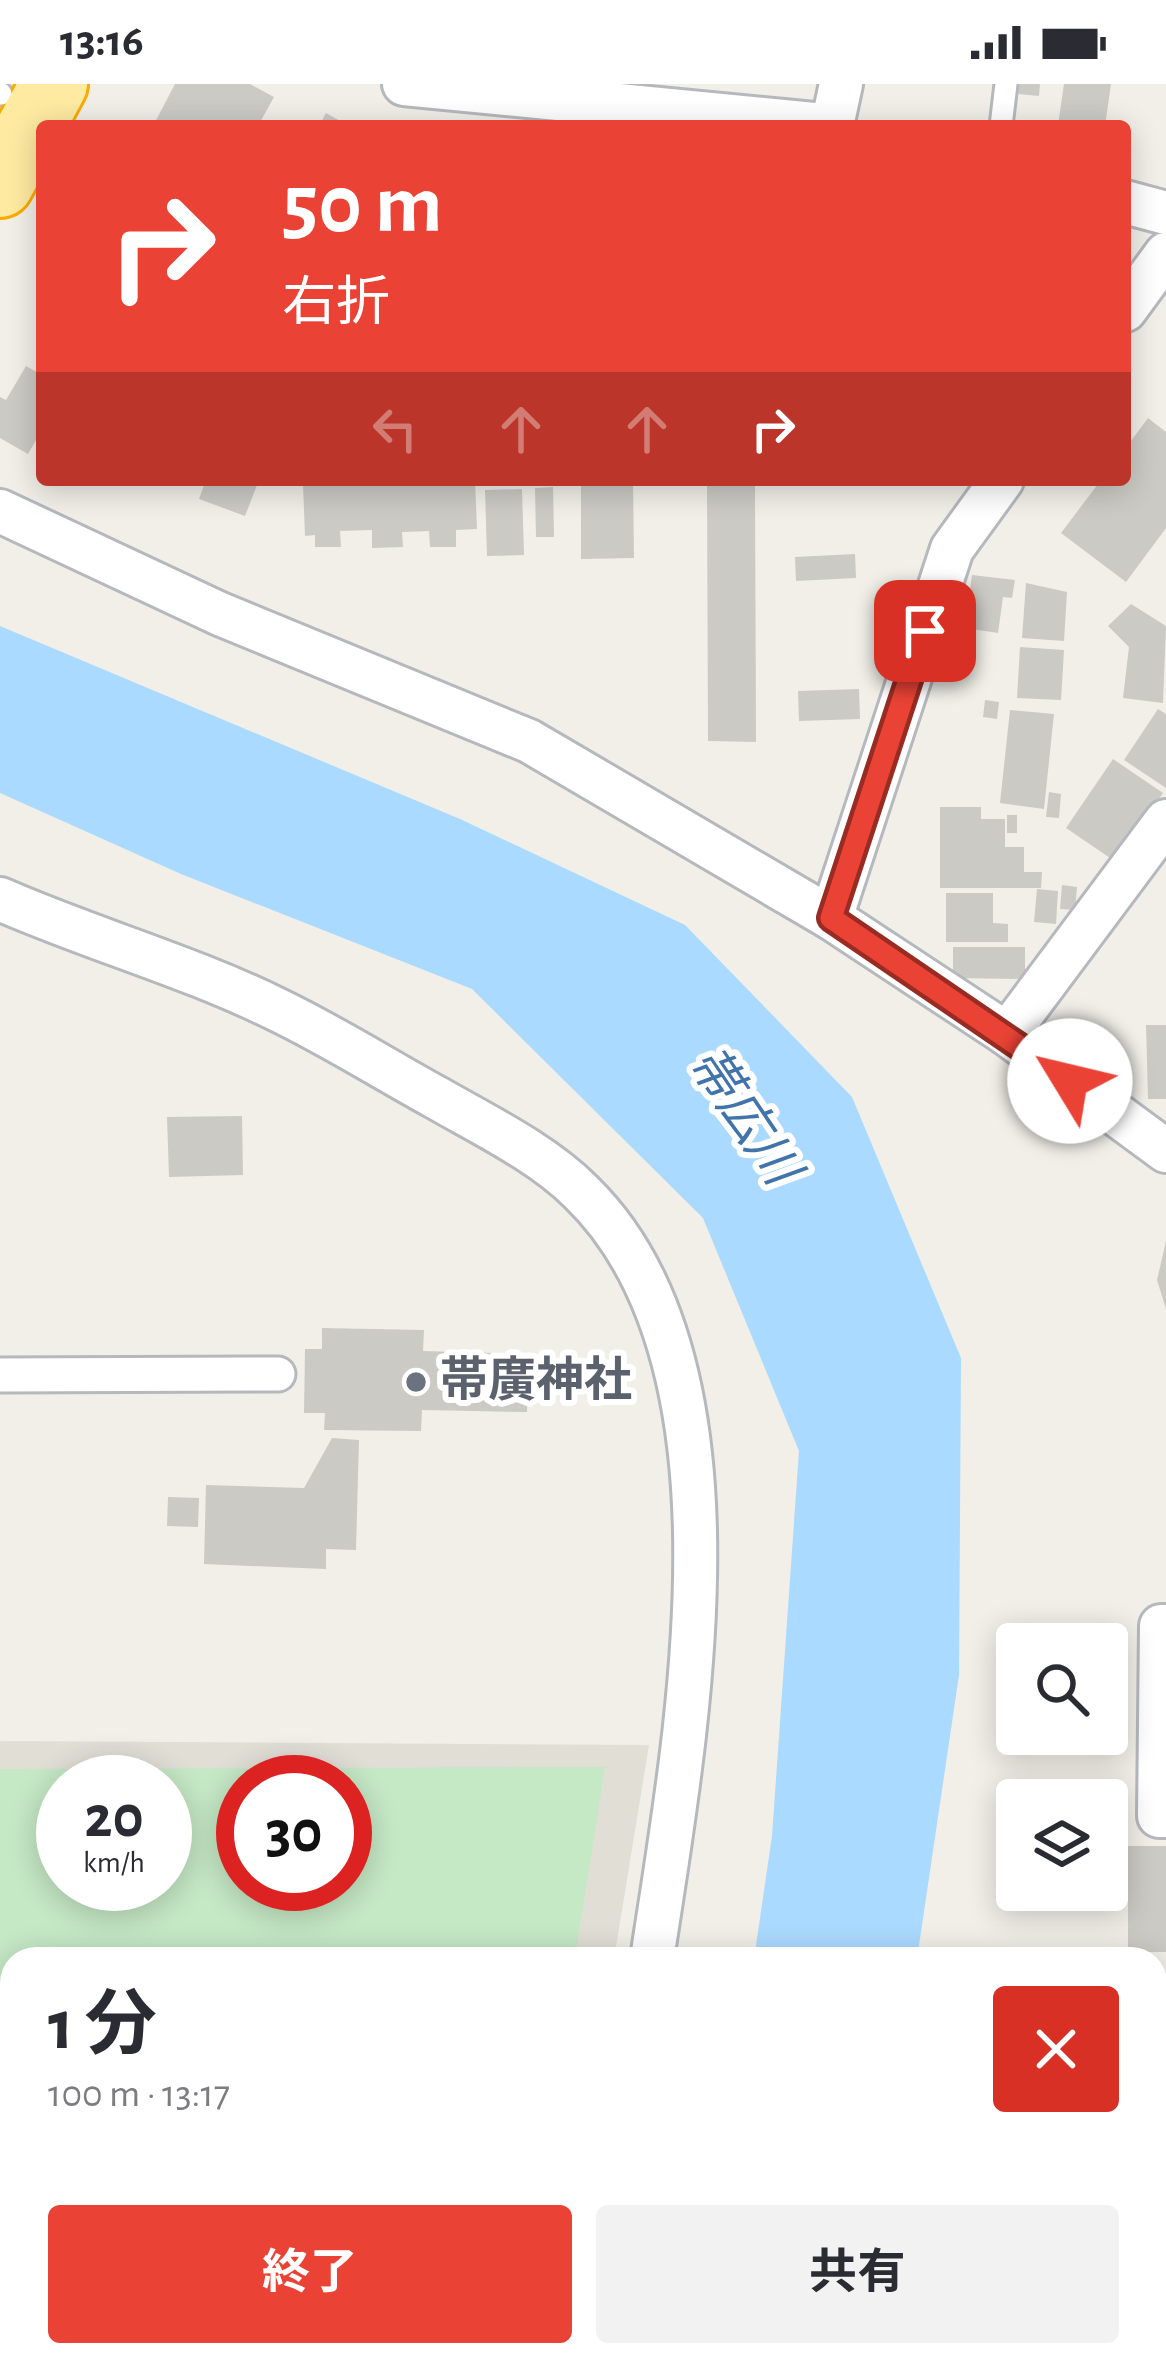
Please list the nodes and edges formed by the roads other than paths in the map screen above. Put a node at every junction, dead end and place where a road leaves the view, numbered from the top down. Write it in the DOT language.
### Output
graph roads {
  1 [pos="6,84"];
  2 [pos="54,84"];
  3 [pos="404,84"];
  4 [pos="842,84"];
  5 [pos="1006,84"];
  6 [pos="0,94"];
  7 [pos="725,100"];
  8 [pos="572,103"];
  9 [pos="38,120"];
  10 [pos="808,120"];
  11 [pos="834,120"];
  12 [pos="1001,120"];
  13 [pos="36,123"];
  14 [pos="10,180"];
  15 [pos="1131,204"];
  16 [pos="1166,213"];
  17 [pos="1166,254"];
  18 [pos="1131,302"];
  19 [pos="998,486"];
  20 [pos="0,512"];
  21 [pos="1166,821"];
  22 [pos="0,898"];
  23 [pos="831,918"];
  24 [pos="1007,1034"];
  25 [pos="1166,1151"];
  26 [pos="278,1374"];
  27 [pos="0,1375"];
  28 [pos="1166,1625"];
  29 [pos="1166,1816"];
  30 [pos="654,1947"];
  1 -- 6 [label="highway"];
  2 -- 9 [label="highway"];
  3 -- 8 [label="street"];
  4 -- 11 [label="street"];
  5 -- 12 [label="lane"];
  7 -- 8 [label="street"];
  7 -- 10 [label="street"];
  13 -- 14 [label="highway"];
  15 -- 16 [label="street"];
  17 -- 18 [label="street"];
  19 -- 23 [label="street"];
  20 -- 23 [label="street"];
  21 -- 24 [label="street"];
  22 -- 30 [label="street"];
  23 -- 24 [label="street"];
  24 -- 25 [label="street"];
  26 -- 27 [label="street"];
  28 -- 29 [label="street"];
}
